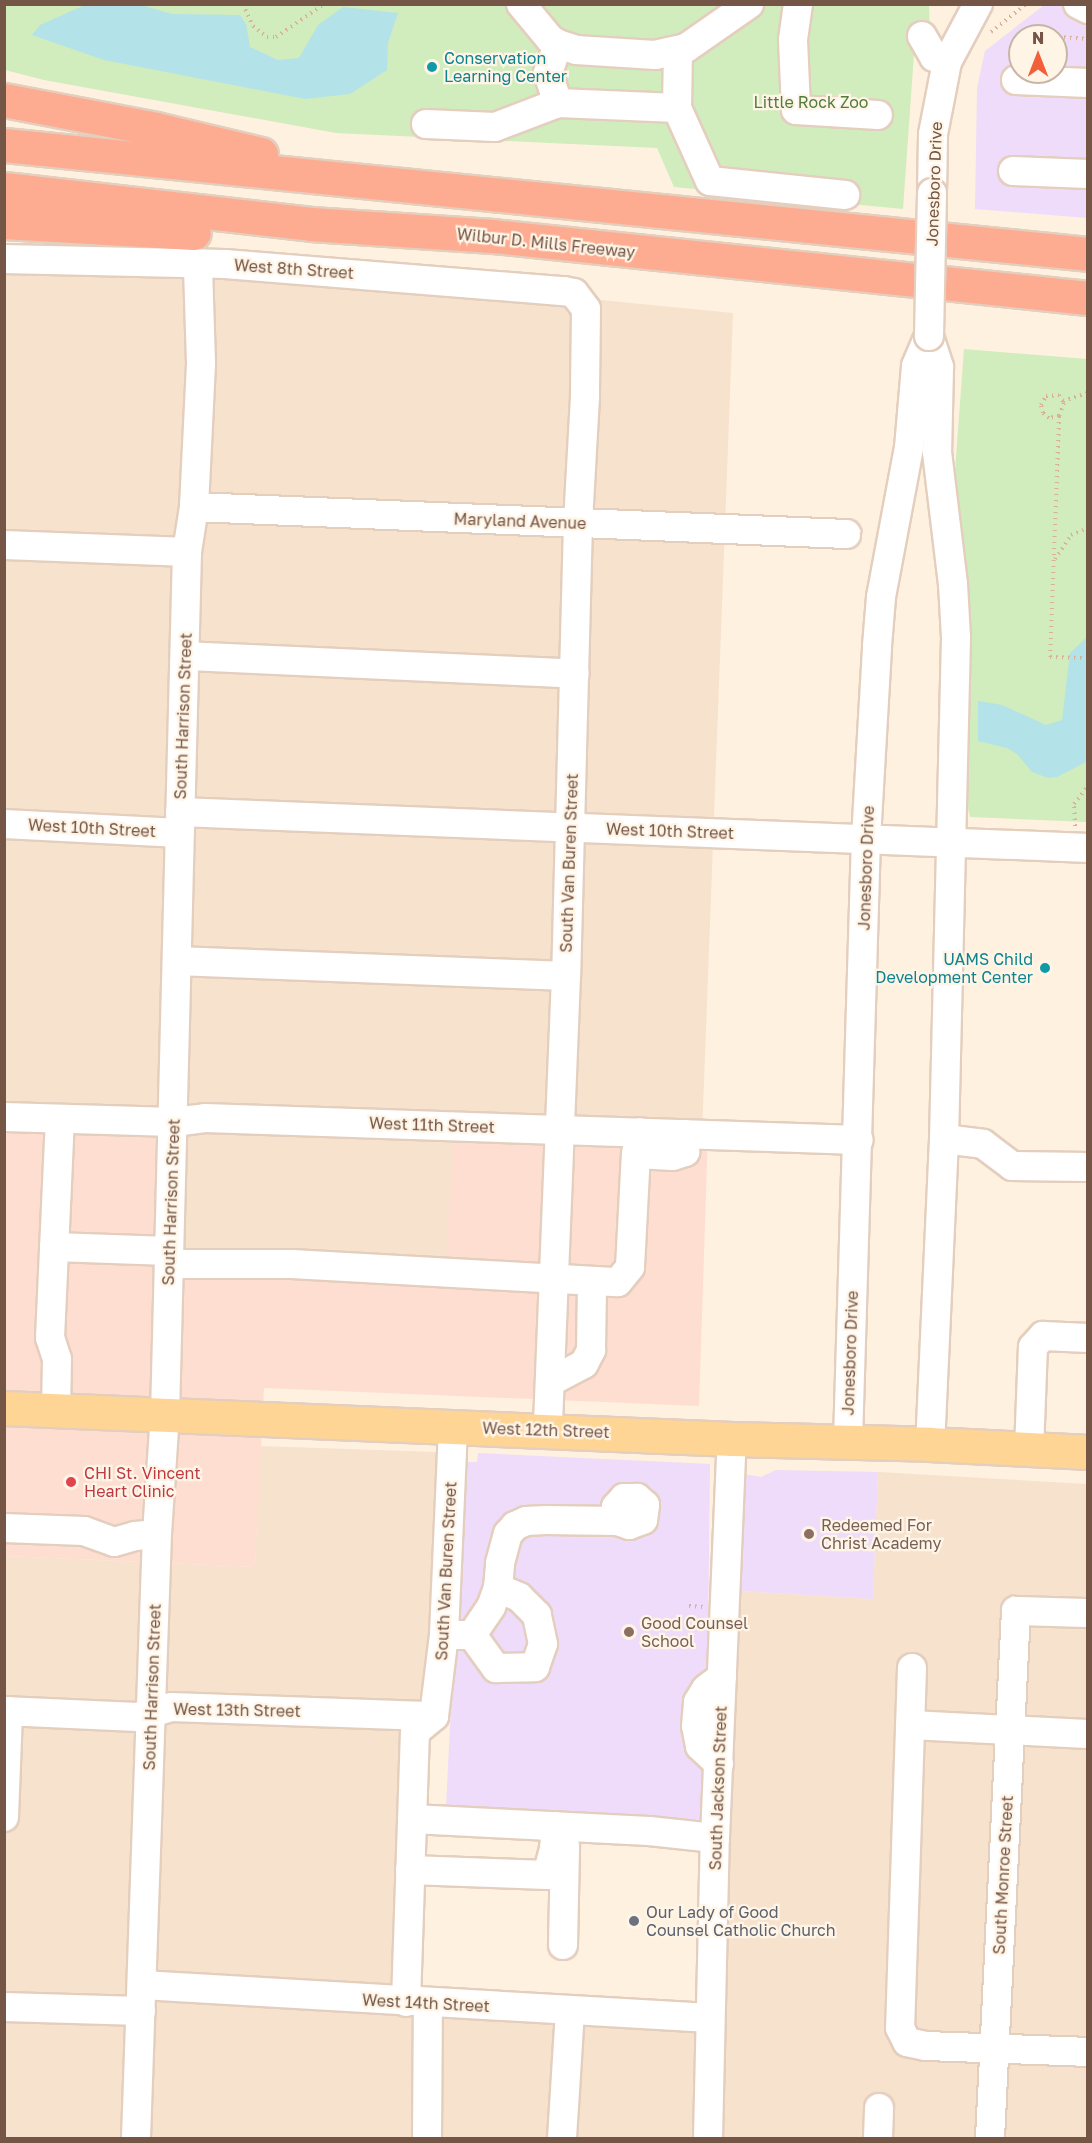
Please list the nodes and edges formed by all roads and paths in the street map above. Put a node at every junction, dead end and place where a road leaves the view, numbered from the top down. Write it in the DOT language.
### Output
graph roads {
  1 [pos="196,4"];
  2 [pos="207,4"];
  3 [pos="243,4"];
  4 [pos="324,4"];
  5 [pos="521,4"];
  6 [pos="749,4"];
  7 [pos="798,4"];
  8 [pos="1026,4"];
  9 [pos="1078,4"];
  10 [pos="1088,9"];
  11 [pos="978,19"];
  12 [pos="922,36"];
  13 [pos="1068,38"];
  14 [pos="1088,39"];
  15 [pos="558,44"];
  16 [pos="678,52"];
  17 [pos="947,62"];
  18 [pos="1068,82"];
  19 [pos="1088,83"];
  20 [pos="4,100"];
  21 [pos="558,103"];
  22 [pos="677,108"];
  23 [pos="878,115"];
  24 [pos="426,124"];
  25 [pos="4,145"];
  26 [pos="1013,171"];
  27 [pos="1088,174"];
  28 [pos="394,185"];
  29 [pos="4,189"];
  30 [pos="845,195"];
  31 [pos="4,222"];
  32 [pos="311,224"];
  33 [pos="1088,254"];
  34 [pos="4,259"];
  35 [pos="198,265"];
  36 [pos="580,298"];
  37 [pos="1088,298"];
  38 [pos="929,336"];
  39 [pos="1088,393"];
  40 [pos="1063,401"];
  41 [pos="1059,416"];
  42 [pos="194,507"];
  43 [pos="578,523"];
  44 [pos="1088,528"];
  45 [pos="846,534"];
  46 [pos="4,545"];
  47 [pos="187,552"];
  48 [pos="1053,563"];
  49 [pos="186,656"];
  50 [pos="1088,658"];
  51 [pos="575,674"];
  52 [pos="1088,786"];
  53 [pos="180,822"];
  54 [pos="4,824"];
  55 [pos="570,828"];
  56 [pos="866,839"];
  57 [pos="950,843"];
  58 [pos="1083,848"];
  59 [pos="177,961"];
  60 [pos="566,976"];
  61 [pos="4,1117"];
  62 [pos="60,1119"];
  63 [pos="174,1122"];
  64 [pos="560,1130"];
  65 [pos="944,1139"];
  66 [pos="859,1140"];
  67 [pos="638,1143"];
  68 [pos="1088,1167"];
  69 [pos="54,1247"];
  70 [pos="169,1257"];
  71 [pos="554,1280"];
  72 [pos="592,1283"];
  73 [pos="1088,1338"];
  74 [pos="550,1382"];
  75 [pos="4,1408"];
  76 [pos="56,1411"];
  77 [pos="165,1415"];
  78 [pos="453,1426"];
  79 [pos="548,1430"];
  80 [pos="732,1439"];
  81 [pos="848,1441"];
  82 [pos="930,1444"];
  83 [pos="1029,1450"];
  84 [pos="1088,1452"];
  85 [pos="617,1521"];
  86 [pos="4,1528"];
  87 [pos="157,1534"];
  88 [pos="498,1588"];
  89 [pos="689,1606"];
  90 [pos="705,1608"];
  91 [pos="1088,1613"];
  92 [pos="444,1634"];
  93 [pos="472,1635"];
  94 [pos="912,1668"];
  95 [pos="6,1711"];
  96 [pos="151,1713"];
  97 [pos="434,1716"];
  98 [pos="910,1725"];
  99 [pos="1012,1732"];
  100 [pos="1088,1734"];
  101 [pos="4,1817"];
  102 [pos="412,1819"];
  103 [pos="561,1826"];
  104 [pos="715,1838"];
  105 [pos="410,1870"];
  106 [pos="563,1946"];
  107 [pos="141,1998"];
  108 [pos="417,2002"];
  109 [pos="4,2007"];
  110 [pos="570,2011"];
  111 [pos="711,2018"];
  112 [pos="993,2048"];
  113 [pos="1088,2052"];
  114 [pos="879,2108"];
  115 [pos="136,2139"];
  116 [pos="427,2139"];
  117 [pos="562,2139"];
  118 [pos="708,2139"];
  119 [pos="878,2139"];
  120 [pos="990,2139"];
  1 -- 2 [label="path"];
  3 -- 4 [label="path"];
  5 -- 15 [label="street"];
  6 -- 16 [label="street"];
  7 -- 23 [label="street"];
  8 -- 11 [label="path"];
  9 -- 10 [label="street"];
  11 -- 17 [label="street, Jonesboro Drive"];
  12 -- 17 [label="street"];
  13 -- 14 [label="path"];
  15 -- 16 [label="street"];
  15 -- 21 [label="street"];
  16 -- 22 [label="street"];
  17 -- 38 [label="street, Jonesboro Drive, bridge"];
  18 -- 19 [label="street"];
  20 -- 28 [label="highway"];
  21 -- 22 [label="street"];
  21 -- 24 [label="street"];
  22 -- 30 [label="street"];
  25 -- 28 [label="highway"];
  26 -- 27 [label="street"];
  28 -- 33 [label="highway"];
  29 -- 32 [label="highway, Wilbur D. Mills Freeway"];
  31 -- 32 [label="highway"];
  32 -- 37 [label="highway, Wilbur D. Mills Freeway"];
  34 -- 35 [label="street, West 8th Street"];
  35 -- 36 [label="street, West 8th Street"];
  35 -- 42 [label="street, South Harrison Street"];
  36 -- 43 [label="street, South Van Buren Street"];
  38 -- 56 [label="street, Jonesboro Drive"];
  38 -- 57 [label="street, Jonesboro Drive"];
  39 -- 40 [label="path"];
  40 -- 41 [label="path"];
  40 -- 41 [label="path"];
  41 -- 48 [label="path"];
  42 -- 43 [label="street, Maryland Avenue"];
  42 -- 47 [label="street, South Harrison Street"];
  43 -- 45 [label="street, Maryland Avenue"];
  43 -- 51 [label="street, South Van Buren Street"];
  44 -- 48 [label="path"];
  46 -- 47 [label="street"];
  47 -- 49 [label="street, South Harrison Street"];
  48 -- 50 [label="path"];
  49 -- 51 [label="street"];
  49 -- 53 [label="street, South Harrison Street"];
  51 -- 55 [label="street, South Van Buren Street"];
  52 -- 58 [label="path"];
  53 -- 54 [label="street, West 10th Street"];
  53 -- 55 [label="street, West 10th Street"];
  53 -- 59 [label="street, South Harrison Street"];
  55 -- 56 [label="street, West 10th Street"];
  55 -- 60 [label="street, South Van Buren Street"];
  56 -- 57 [label="street, West 10th Street"];
  56 -- 66 [label="street, Jonesboro Drive"];
  57 -- 58 [label="street, West 10th Street"];
  57 -- 65 [label="street, Jonesboro Drive"];
  59 -- 60 [label="street"];
  59 -- 63 [label="street, South Harrison Street"];
  60 -- 64 [label="street, South Van Buren Street"];
  61 -- 62 [label="street, West 11th Street"];
  62 -- 63 [label="street, West 11th Street"];
  62 -- 69 [label="street"];
  63 -- 64 [label="street, West 11th Street"];
  63 -- 70 [label="street, South Harrison Street"];
  64 -- 67 [label="street, West 11th Street"];
  64 -- 71 [label="street, South Van Buren Street"];
  65 -- 68 [label="street"];
  65 -- 82 [label="street, Jonesboro Drive"];
  66 -- 67 [label="street, West 11th Street"];
  66 -- 81 [label="street, Jonesboro Drive"];
  67 -- 72 [label="street"];
  69 -- 70 [label="street"];
  69 -- 76 [label="street"];
  70 -- 71 [label="street"];
  70 -- 77 [label="street, South Harrison Street"];
  71 -- 72 [label="street"];
  71 -- 74 [label="street, South Van Buren Street"];
  72 -- 74 [label="street"];
  73 -- 83 [label="street"];
  74 -- 79 [label="street, South Van Buren Street"];
  75 -- 76 [label="main road, West 12th Street"];
  76 -- 77 [label="main road, West 12th Street"];
  77 -- 78 [label="main road, West 12th Street"];
  77 -- 87 [label="street, South Harrison Street"];
  78 -- 79 [label="main road, West 12th Street"];
  78 -- 92 [label="street, South Van Buren Street"];
  79 -- 80 [label="main road, West 12th Street"];
  80 -- 81 [label="main road, West 12th Street"];
  80 -- 104 [label="street, South Jackson Street"];
  81 -- 82 [label="main road, West 12th Street"];
  82 -- 83 [label="main road, West 12th Street"];
  83 -- 84 [label="main road, West 12th Street"];
  85 -- 88 [label="street"];
  86 -- 87 [label="street"];
  87 -- 96 [label="street, South Harrison Street"];
  88 -- 93 [label="street"];
  88 -- 93 [label="street"];
  89 -- 90 [label="path"];
  91 -- 99 [label="street, South Monroe Street"];
  92 -- 93 [label="street"];
  92 -- 97 [label="street, South Van Buren Street"];
  94 -- 98 [label="street"];
  95 -- 96 [label="street, West 13th Street"];
  95 -- 101 [label="street"];
  96 -- 97 [label="street, West 13th Street"];
  96 -- 107 [label="street, South Harrison Street"];
  97 -- 102 [label="street"];
  98 -- 99 [label="street"];
  98 -- 112 [label="street"];
  99 -- 100 [label="street"];
  99 -- 112 [label="street, South Monroe Street"];
  102 -- 103 [label="street"];
  102 -- 105 [label="street"];
  103 -- 104 [label="street"];
  103 -- 105 [label="street"];
  103 -- 106 [label="street"];
  104 -- 111 [label="street, South Jackson Street"];
  105 -- 108 [label="street"];
  107 -- 108 [label="street, West 14th Street"];
  107 -- 109 [label="street, West 14th Street"];
  107 -- 115 [label="street, South Harrison Street"];
  108 -- 110 [label="street, West 14th Street"];
  108 -- 116 [label="street"];
  110 -- 111 [label="street, West 14th Street"];
  110 -- 117 [label="street"];
  111 -- 118 [label="street, South Jackson Street"];
  112 -- 113 [label="street"];
  112 -- 120 [label="street, South Monroe Street"];
  114 -- 119 [label="street"];
}
